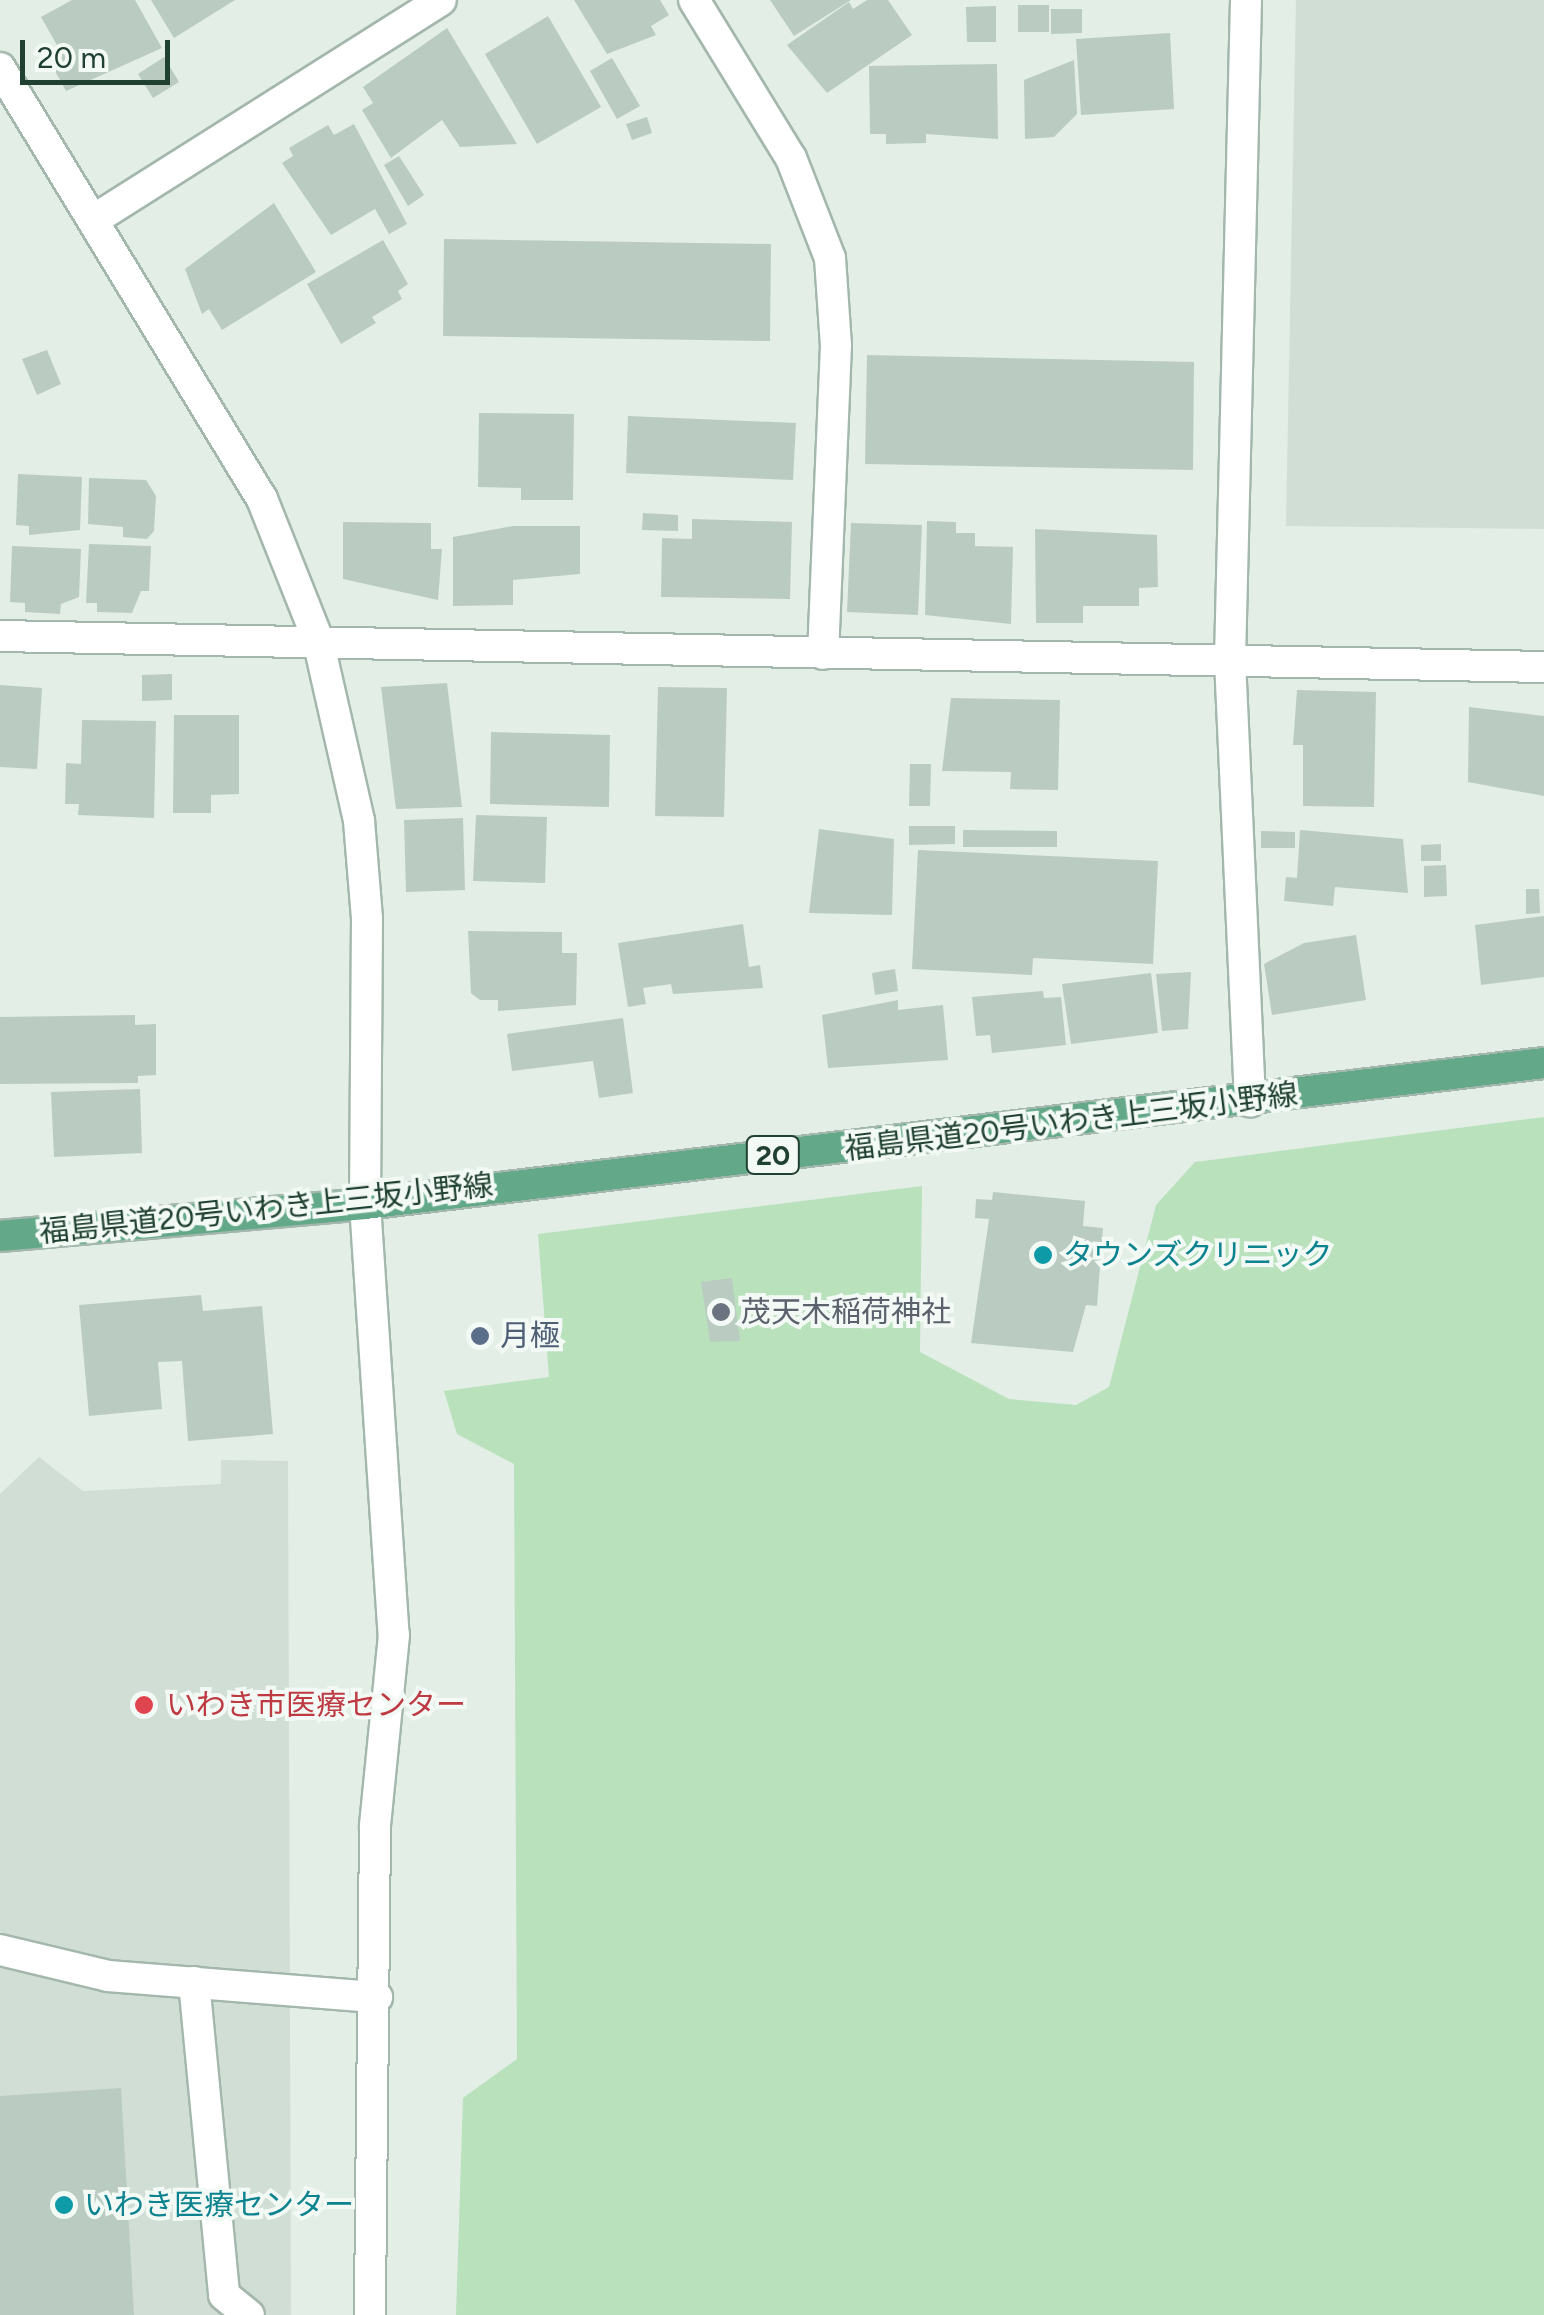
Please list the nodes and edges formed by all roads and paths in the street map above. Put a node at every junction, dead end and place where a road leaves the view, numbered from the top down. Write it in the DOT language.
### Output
graph roads {
  1 [pos="441,0"];
  2 [pos="694,0"];
  3 [pos="1246,0"];
  4 [pos="0,68"];
  5 [pos="96,219"];
  6 [pos="0,636"];
  7 [pos="318,640"];
  8 [pos="823,654"];
  9 [pos="1230,660"];
  10 [pos="1544,668"];
  11 [pos="1544,1063"];
  12 [pos="1250,1102"];
  13 [pos="365,1204"];
  14 [pos="0,1236"];
  15 [pos="0,1950"];
  16 [pos="194,1982"];
  17 [pos="377,1997"];
  18 [pos="248,2315"];
  19 [pos="370,2315"];
  1 -- 5 [label="street"];
  2 -- 8 [label="street"];
  3 -- 9 [label="street"];
  4 -- 5 [label="street"];
  5 -- 7 [label="street"];
  6 -- 7 [label="street"];
  7 -- 8 [label="street"];
  7 -- 13 [label="street"];
  8 -- 9 [label="street"];
  9 -- 10 [label="street"];
  9 -- 12 [label="street"];
  11 -- 12 [label="main road, 福島県道20号いわき上三坂小野線 / 20"];
  12 -- 13 [label="main road, 福島県道20号いわき上三坂小野線 / 20"];
  13 -- 14 [label="main road, 福島県道20号いわき上三坂小野線 / 20"];
  13 -- 17 [label="street"];
  15 -- 16 [label="street"];
  16 -- 17 [label="street"];
  16 -- 18 [label="street"];
  17 -- 19 [label="street"];
}
